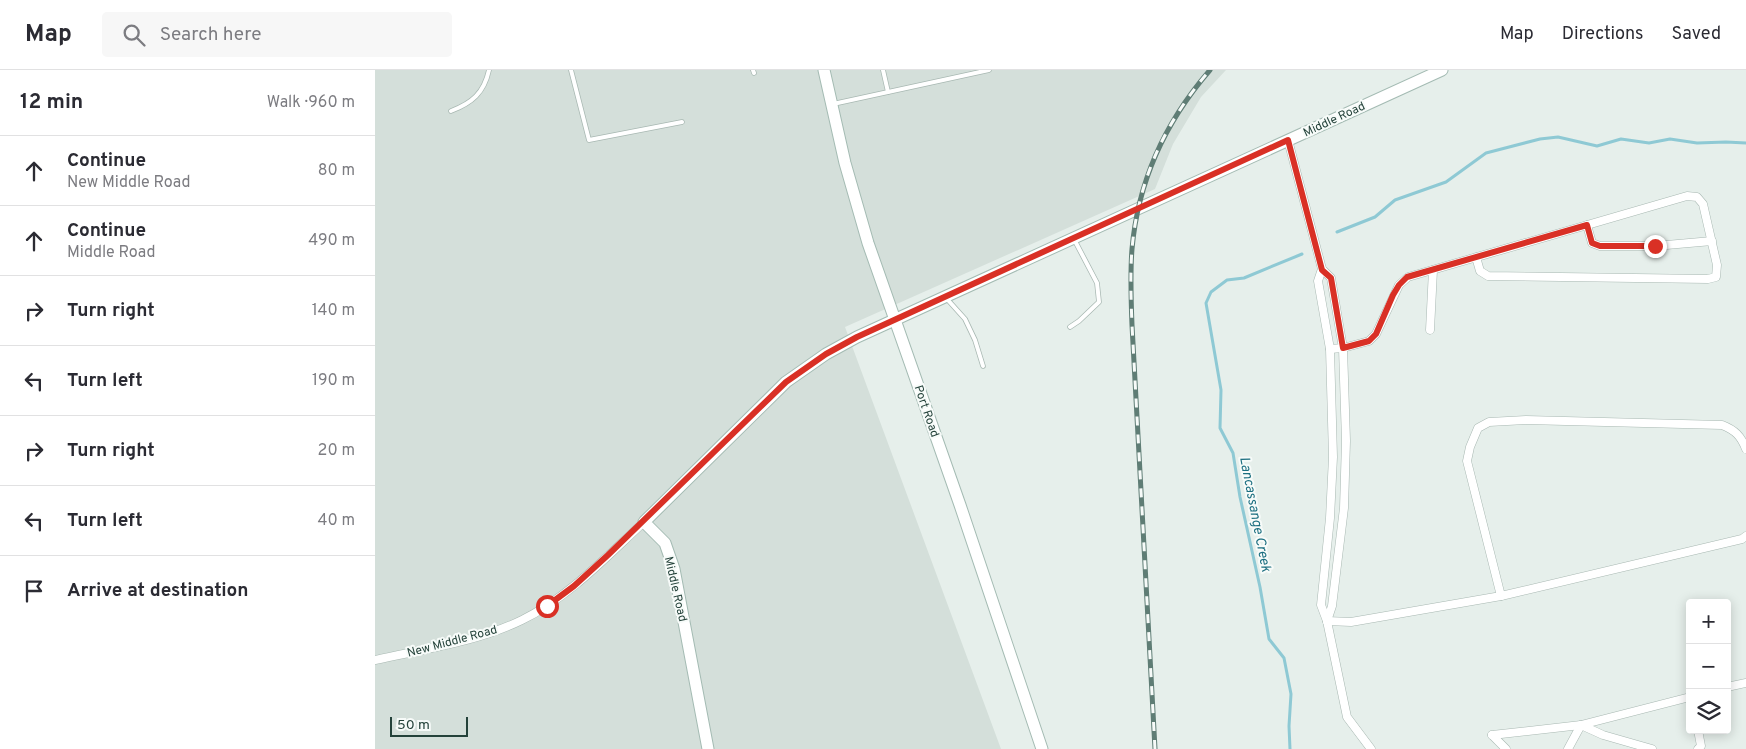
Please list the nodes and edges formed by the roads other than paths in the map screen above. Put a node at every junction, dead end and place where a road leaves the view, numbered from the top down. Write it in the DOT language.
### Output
graph roads {
  1 [pos="489,70"];
  2 [pos="571,70"];
  3 [pos="824,70"];
  4 [pos="883,70"];
  5 [pos="989,70"];
  6 [pos="1442,70"];
  7 [pos="888,92"];
  8 [pos="831,104"];
  9 [pos="451,111"];
  10 [pos="682,122"];
  11 [pos="1288,140"];
  12 [pos="1587,225"];
  13 [pos="1074,239"];
  14 [pos="1712,241"];
  15 [pos="1476,257"];
  16 [pos="1322,270"];
  17 [pos="1433,270"];
  18 [pos="945,298"];
  19 [pos="895,321"];
  20 [pos="1070,327"];
  21 [pos="1429,330"];
  22 [pos="1343,348"];
  23 [pos="1330,349"];
  24 [pos="983,366"];
  25 [pos="1746,449"];
  26 [pos="644,522"];
  27 [pos="1746,536"];
  28 [pos="1501,596"];
  29 [pos="1327,621"];
  30 [pos="375,660"];
  31 [pos="1746,683"];
  32 [pos="1731,686"];
  33 [pos="1686,698"];
  34 [pos="1581,724"];
  35 [pos="1699,734"];
  36 [pos="708,749"];
  37 [pos="1042,749"];
  38 [pos="1371,749"];
  39 [pos="1506,749"];
  40 [pos="1568,749"];
  41 [pos="1652,749"];
  42 [pos="1698,749"];
  1 -- 9 [label="lane"];
  2 -- 10 [label="lane"];
  3 -- 8 [label="main road, Port Road"];
  4 -- 7 [label="lane"];
  5 -- 7 [label="lane"];
  6 -- 11 [label="main road, Middle Road"];
  7 -- 8 [label="lane"];
  8 -- 19 [label="main road, Port Road"];
  11 -- 13 [label="main road, Middle Road"];
  11 -- 16 [label="street"];
  12 -- 14 [label="street"];
  12 -- 14 [label="street"];
  12 -- 15 [label="street"];
  13 -- 18 [label="main road, Middle Road"];
  13 -- 20 [label="lane"];
  14 -- 15 [label="street"];
  15 -- 17 [label="street"];
  16 -- 22 [label="street"];
  16 -- 23 [label="street"];
  17 -- 21 [label="street"];
  17 -- 22 [label="street"];
  18 -- 19 [label="main road, Middle Road"];
  18 -- 24 [label="lane"];
  19 -- 26 [label="main road, Middle Road"];
  19 -- 37 [label="main road, Port Road"];
  22 -- 23 [label="street"];
  22 -- 29 [label="street"];
  23 -- 29 [label="street"];
  25 -- 28 [label="street"];
  26 -- 30 [label="street, New Middle Road"];
  26 -- 36 [label="main road, Middle Road"];
  27 -- 28 [label="street"];
  28 -- 29 [label="street"];
  29 -- 38 [label="street"];
  31 -- 32 [label="street"];
  33 -- 34 [label="street"];
  34 -- 39 [label="street"];
  34 -- 40 [label="street"];
  34 -- 41 [label="street"];
  35 -- 42 [label="street"];
}
